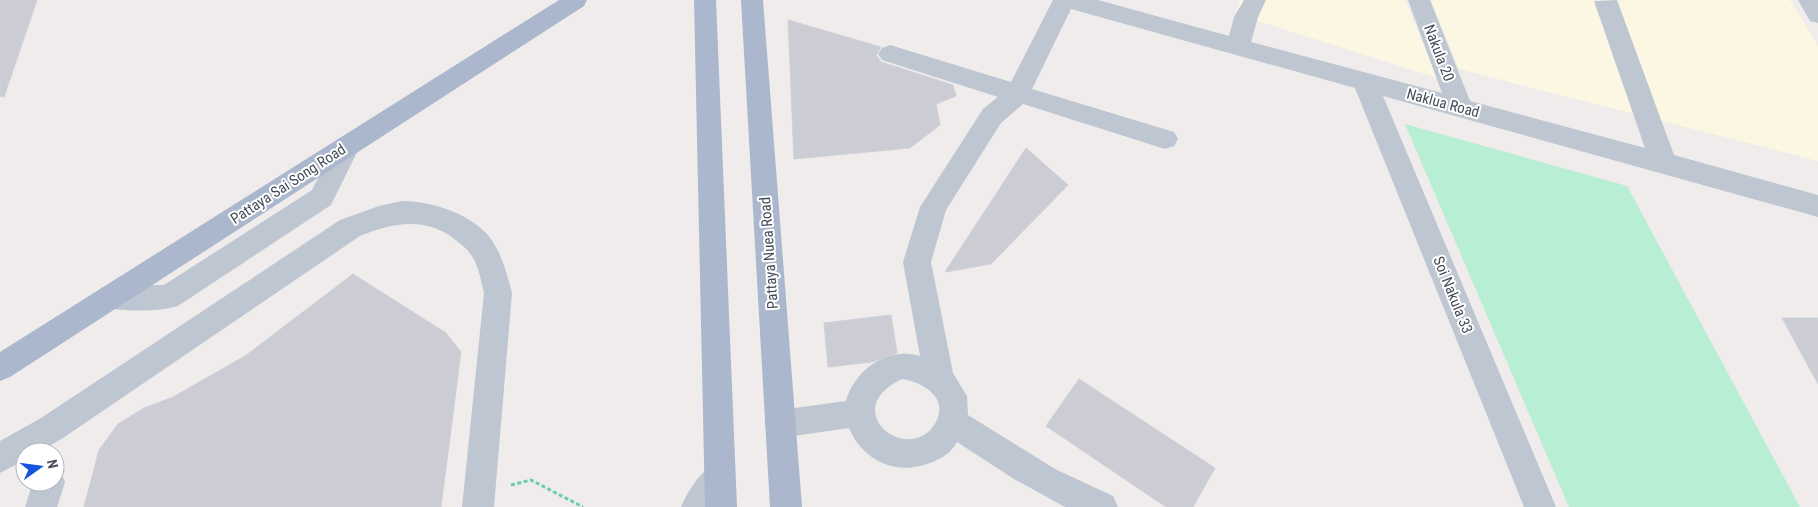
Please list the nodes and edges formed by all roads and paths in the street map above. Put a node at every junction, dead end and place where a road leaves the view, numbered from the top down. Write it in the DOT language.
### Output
graph roads {
  1 [pos="576,0"];
  2 [pos="705,0"];
  3 [pos="1064,0"];
  4 [pos="1069,0"];
  5 [pos="1255,0"];
  6 [pos="1418,0"];
  7 [pos="1606,0"];
  8 [pos="1809,0"];
  9 [pos="754,3"];
  10 [pos="1818,15"];
  11 [pos="1238,48"];
  12 [pos="890,54"];
  13 [pos="1365,82"];
  14 [pos="1017,95"];
  15 [pos="1460,107"];
  16 [pos="1165,139"];
  17 [pos="1663,162"];
  18 [pos="1818,206"];
  19 [pos="0,368"];
  20 [pos="939,378"];
  21 [pos="859,413"];
  22 [pos="952,422"];
  23 [pos="780,424"];
  24 [pos="52,440"];
  25 [pos="0,458"];
  26 [pos="720,476"];
  27 [pos="504,486"];
  28 [pos="46,492"];
  29 [pos="41,507"];
  30 [pos="478,507"];
  31 [pos="583,507"];
  32 [pos="697,507"];
  33 [pos="721,507"];
  34 [pos="786,507"];
  35 [pos="1102,507"];
  36 [pos="1540,507"];
  1 -- 19 [label="main road, Pattaya Sai Song Road"];
  2 -- 26 [label="main road"];
  3 -- 14 [label="street"];
  4 -- 11 [label="street, Naklua Road"];
  5 -- 11 [label="street"];
  6 -- 15 [label="street, Nakula 20"];
  7 -- 17 [label="street"];
  8 -- 10 [label="street"];
  9 -- 23 [label="main road, Pattaya Nuea Road"];
  11 -- 13 [label="street, Naklua Road"];
  12 -- 14 [label="street"];
  13 -- 15 [label="street, Naklua Road"];
  13 -- 36 [label="street, Soi Nakula 33"];
  14 -- 16 [label="street"];
  14 -- 20 [label="street"];
  15 -- 17 [label="street, Naklua Road"];
  17 -- 18 [label="street, Naklua Road"];
  20 -- 21 [label="street"];
  20 -- 22 [label="street"];
  21 -- 22 [label="street"];
  21 -- 23 [label="street"];
  22 -- 35 [label="street"];
  23 -- 34 [label="main road, Pattaya Nuea Road"];
  24 -- 25 [label="street"];
  24 -- 30 [label="street"];
  26 -- 32 [label="street"];
  26 -- 33 [label="main road"];
  27 -- 31 [label="path"];
  28 -- 29 [label="street"];
}
